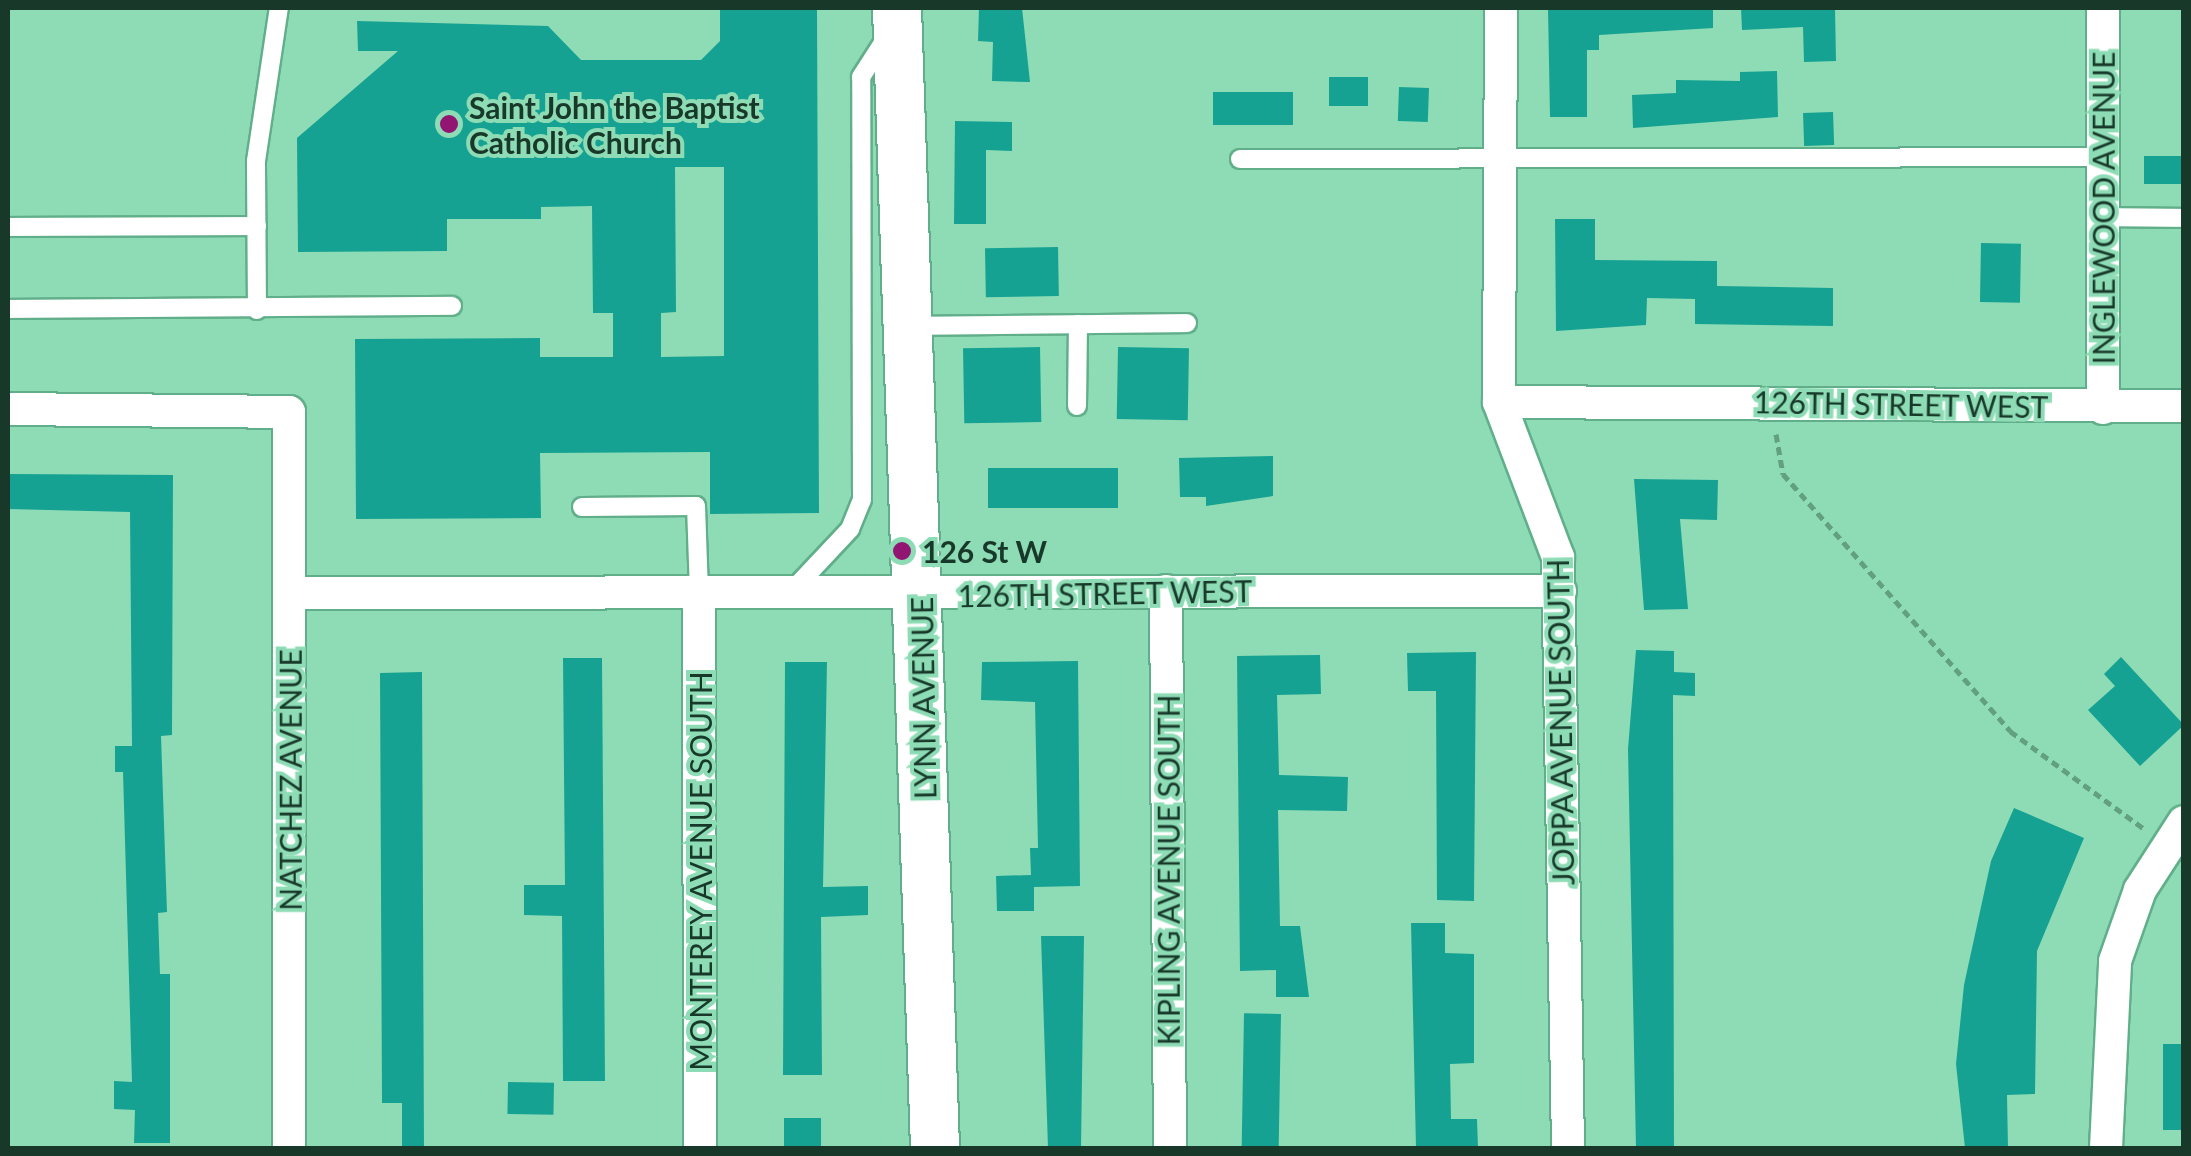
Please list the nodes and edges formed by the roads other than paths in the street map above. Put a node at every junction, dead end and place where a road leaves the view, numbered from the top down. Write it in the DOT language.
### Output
graph roads {
  1 [pos="279,8"];
  2 [pos="1501,8"];
  3 [pos="2103,8"];
  4 [pos="898,15"];
  5 [pos="2104,157"];
  6 [pos="1240,159"];
  7 [pos="1500,159"];
  8 [pos="2103,216"];
  9 [pos="2184,218"];
  10 [pos="256,226"];
  11 [pos="8,228"];
  12 [pos="452,306"];
  13 [pos="8,308"];
  14 [pos="257,310"];
  15 [pos="1187,323"];
  16 [pos="1078,324"];
  17 [pos="911,326"];
  18 [pos="1499,402"];
  19 [pos="1077,406"];
  20 [pos="2184,406"];
  21 [pos="2102,408"];
  22 [pos="8,410"];
  23 [pos="582,507"];
  24 [pos="1166,591"];
  25 [pos="1560,591"];
  26 [pos="290,593"];
  27 [pos="700,594"];
  28 [pos="790,594"];
  29 [pos="920,594"];
  30 [pos="2174,833"];
  31 [pos="290,1148"];
  32 [pos="700,1148"];
  33 [pos="935,1148"];
  34 [pos="1170,1148"];
  35 [pos="1568,1148"];
  36 [pos="2106,1148"];
  1 -- 10 [label="lane"];
  2 -- 7 [label="street, JOPPA AVENUE SOUTH"];
  3 -- 5 [label="street, INGLEWOOD AVENUE"];
  4 -- 17 [label="main road, LYNN AVENUE"];
  4 -- 28 [label="lane"];
  5 -- 7 [label="lane"];
  5 -- 8 [label="street, INGLEWOOD AVENUE"];
  6 -- 7 [label="lane"];
  7 -- 18 [label="street, JOPPA AVENUE SOUTH"];
  8 -- 9 [label="lane"];
  8 -- 21 [label="street, INGLEWOOD AVENUE"];
  10 -- 11 [label="lane"];
  10 -- 14 [label="lane"];
  12 -- 14 [label="lane"];
  13 -- 14 [label="lane"];
  15 -- 16 [label="lane"];
  16 -- 17 [label="lane"];
  16 -- 19 [label="lane"];
  17 -- 29 [label="main road, LYNN AVENUE"];
  18 -- 21 [label="street, 126TH STREET WEST"];
  18 -- 25 [label="street, JOPPA AVENUE SOUTH"];
  20 -- 21 [label="street, 126TH STREET WEST"];
  22 -- 26 [label="street, NATCHEZ AVENUE"];
  23 -- 27 [label="lane"];
  24 -- 25 [label="street, 126TH STREET WEST"];
  24 -- 29 [label="street, 126TH STREET WEST"];
  24 -- 34 [label="street, KIPLING AVENUE SOUTH"];
  25 -- 35 [label="street, JOPPA AVENUE SOUTH"];
  26 -- 27 [label="street, 126TH STREET WEST"];
  26 -- 31 [label="street, NATCHEZ AVENUE"];
  27 -- 28 [label="street, 126TH STREET WEST"];
  27 -- 32 [label="street, MONTEREY AVENUE SOUTH"];
  28 -- 29 [label="street, 126TH STREET WEST"];
  29 -- 33 [label="main road, LYNN AVENUE"];
  30 -- 36 [label="street"];
}
